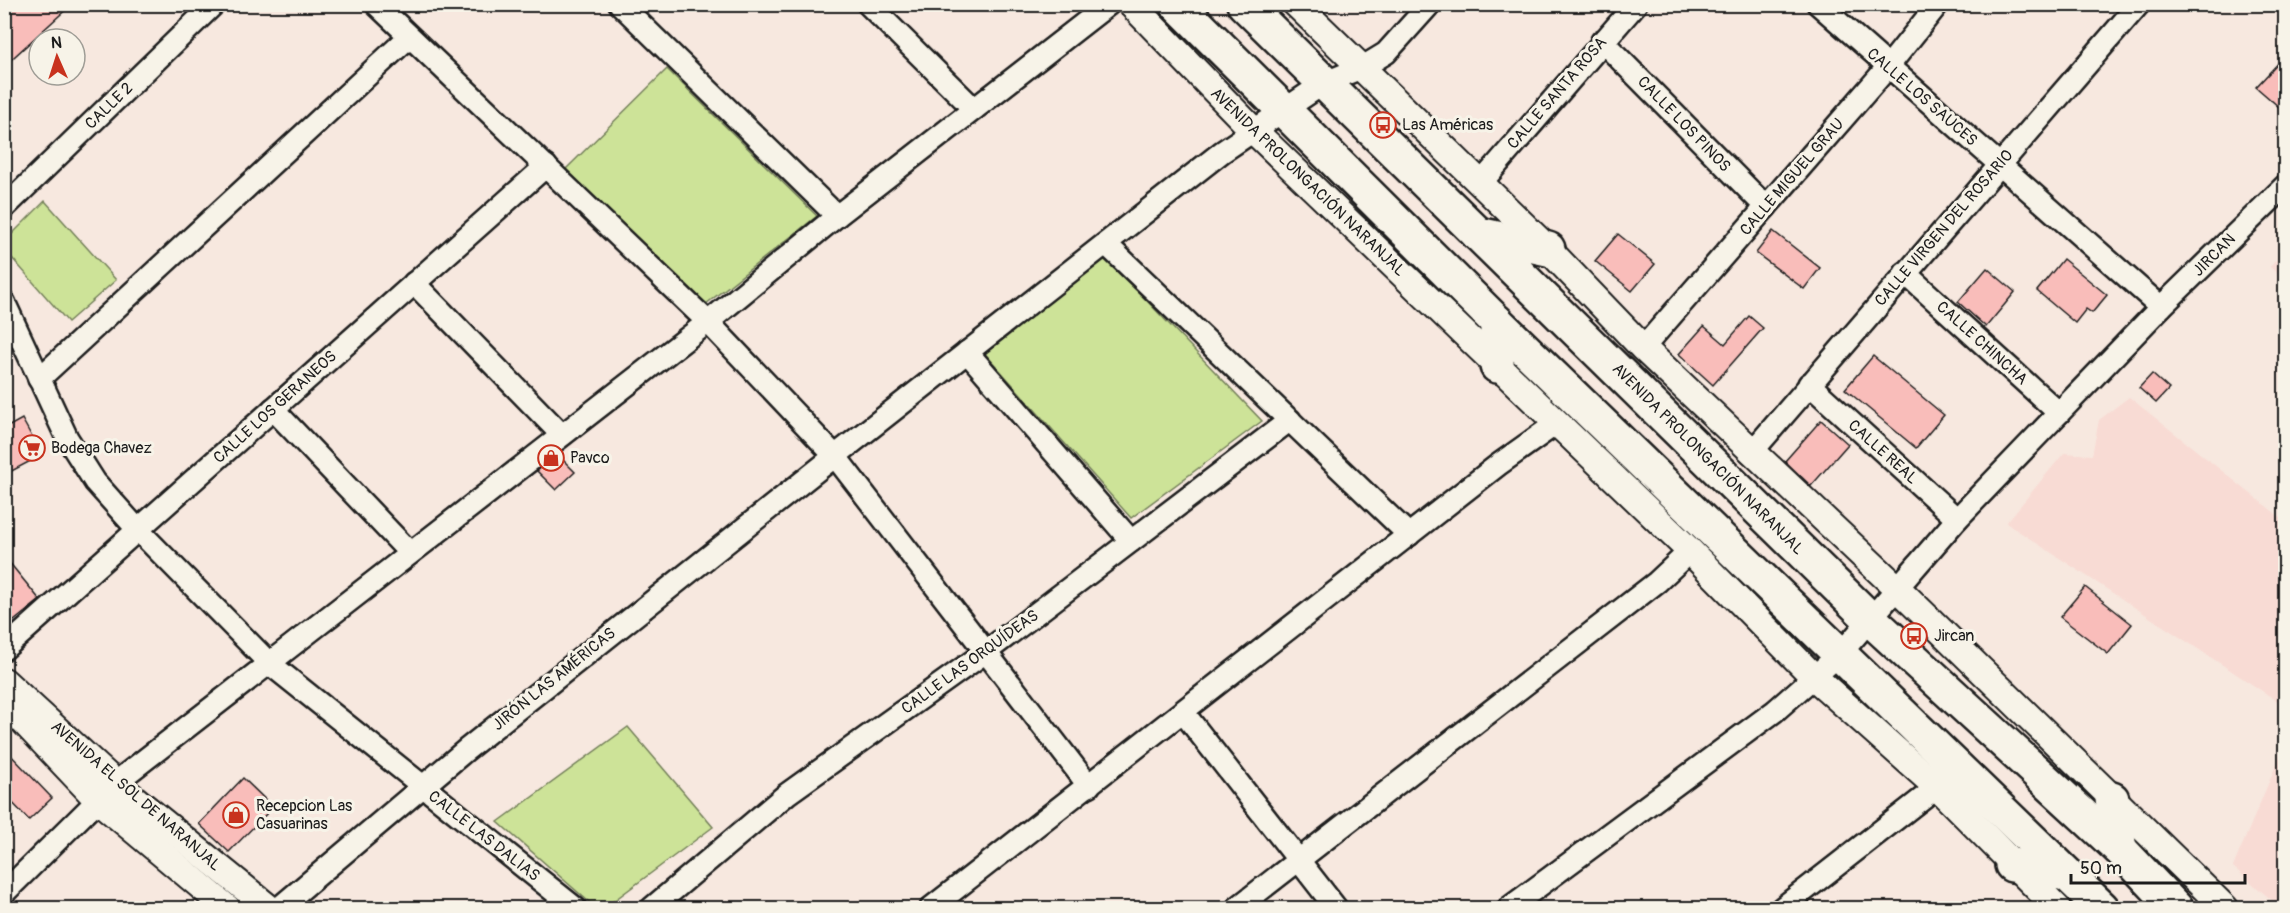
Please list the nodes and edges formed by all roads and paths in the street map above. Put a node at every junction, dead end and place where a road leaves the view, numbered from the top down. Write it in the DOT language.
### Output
graph roads {
  1 [pos="214,4"];
  2 [pos="376,4"];
  3 [pos="620,4"];
  4 [pos="868,4"];
  5 [pos="1109,4"];
  6 [pos="1131,4"];
  7 [pos="1177,4"];
  8 [pos="1244,4"];
  9 [pos="1296,4"];
  10 [pos="1430,4"];
  11 [pos="1636,4"];
  12 [pos="1818,4"];
  13 [pos="1938,4"];
  14 [pos="2139,4"];
  15 [pos="409,37"];
  16 [pos="1602,41"];
  17 [pos="1363,67"];
  18 [pos="1887,68"];
  19 [pos="1324,83"];
  20 [pos="974,109"];
  21 [pos="1285,111"];
  22 [pos="1253,130"];
  23 [pos="2000,164"];
  24 [pos="546,166"];
  25 [pos="1480,184"];
  26 [pos="2286,185"];
  27 [pos="1766,207"];
  28 [pos="4,208"];
  29 [pos="837,216"];
  30 [pos="1478,234"];
  31 [pos="1106,243"];
  32 [pos="1548,249"];
  33 [pos="1905,273"];
  34 [pos="414,283"];
  35 [pos="4,302"];
  36 [pos="2161,308"];
  37 [pos="708,322"];
  38 [pos="1497,322"];
  39 [pos="1643,348"];
  40 [pos="967,352"];
  41 [pos="1497,366"];
  42 [pos="39,380"];
  43 [pos="1809,384"];
  44 [pos="273,410"];
  45 [pos="2059,413"];
  46 [pos="1290,420"];
  47 [pos="1557,423"];
  48 [pos="562,435"];
  49 [pos="1751,453"];
  50 [pos="835,456"];
  51 [pos="1957,519"];
  52 [pos="138,530"];
  53 [pos="1409,535"];
  54 [pos="1131,541"];
  55 [pos="1690,551"];
  56 [pos="410,553"];
  57 [pos="1897,588"];
  58 [pos="1869,618"];
  59 [pos="4,649"];
  60 [pos="987,651"];
  61 [pos="1841,653"];
  62 [pos="269,663"];
  63 [pos="1814,677"];
  64 [pos="4,681"];
  65 [pos="4,702"];
  66 [pos="1183,712"];
  67 [pos="1089,786"];
  68 [pos="422,787"];
  69 [pos="1937,787"];
  70 [pos="107,791"];
  71 [pos="2112,799"];
  72 [pos="2120,849"];
  73 [pos="1299,860"];
  74 [pos="2013,865"];
  75 [pos="2066,874"];
  76 [pos="4,893"];
  77 [pos="1789,907"];
  78 [pos="227,909"];
  79 [pos="269,909"];
  80 [pos="279,909"];
  81 [pos="575,909"];
  82 [pos="652,909"];
  83 [pos="931,909"];
  84 [pos="1237,909"];
  85 [pos="1336,909"];
  86 [pos="1509,909"];
  87 [pos="2057,909"];
  88 [pos="2102,909"];
  89 [pos="2176,909"];
  90 [pos="2225,909"];
  1 -- 28 [label="street, CALLE 2"];
  2 -- 15 [label="street"];
  3 -- 29 [label="street"];
  4 -- 20 [label="street"];
  5 -- 20 [label="street"];
  6 -- 22 [label="street, AVENIDA PROLONGACIÓN NARANJAL"];
  7 -- 21 [label="main road, AVENIDA PROLONGACIÓN NARANJAL"];
  8 -- 19 [label="main road, AVENIDA PROLONGACIÓN NARANJAL"];
  9 -- 17 [label="street, AVENIDA PROLONGACIÓN NARANJAL"];
  10 -- 17 [label="street, JIRÓN LAS AMÉRICAS"];
  11 -- 16 [label="street, CALLE SANTA ROSA"];
  12 -- 18 [label="street, CALLE LOS SAUCES"];
  13 -- 18 [label="street, CALLE MIGUEL GRAU"];
  14 -- 23 [label="street, CALLE VIRGEN DEL ROSARIO"];
  15 -- 24 [label="street"];
  15 -- 42 [label="street"];
  16 -- 25 [label="street, CALLE SANTA ROSA"];
  16 -- 27 [label="street, CALLE LOS PINOS"];
  17 -- 19 [label="street, JIRÓN LAS AMÉRICAS"];
  17 -- 25 [label="street, AVENIDA PROLONGACIÓN NARANJAL"];
  18 -- 23 [label="street, CALLE LOS SAUCES"];
  18 -- 27 [label="street, CALLE MIGUEL GRAU"];
  19 -- 21 [label="street, JIRÓN LAS AMÉRICAS"];
  19 -- 30 [label="main road, AVENIDA PROLONGACIÓN NARANJAL"];
  20 -- 29 [label="street"];
  21 -- 22 [label="street, JIRÓN LAS AMÉRICAS"];
  21 -- 38 [label="main road, AVENIDA PROLONGACIÓN NARANJAL"];
  22 -- 31 [label="street, JIRÓN LAS AMÉRICAS"];
  22 -- 41 [label="street, AVENIDA PROLONGACIÓN NARANJAL"];
  23 -- 33 [label="street, CALLE VIRGEN DEL ROSARIO"];
  23 -- 36 [label="street, CALLE LOS SAUCES"];
  24 -- 34 [label="street, CALLE LOS GERANEOS"];
  24 -- 37 [label="street"];
  25 -- 32 [label="street, AVENIDA PROLONGACIÓN NARANJAL"];
  26 -- 36 [label="street, JIRCAN"];
  27 -- 39 [label="street, CALLE MIGUEL GRAU"];
  29 -- 37 [label="street"];
  30 -- 32 [label="main road"];
  30 -- 58 [label="main road, AVENIDA PROLONGACIÓN NARANJAL"];
  31 -- 40 [label="street, JIRÓN LAS AMÉRICAS"];
  31 -- 46 [label="street"];
  32 -- 39 [label="street, AVENIDA PROLONGACIÓN NARANJAL"];
  33 -- 43 [label="street, CALLE VIRGEN DEL ROSARIO"];
  33 -- 45 [label="street, CALLE CHINCHA"];
  34 -- 44 [label="street, CALLE LOS GERANEOS"];
  34 -- 48 [label="street"];
  35 -- 42 [label="street, CALLE LAS DALIAS"];
  36 -- 45 [label="street, JIRCAN"];
  37 -- 48 [label="street"];
  37 -- 50 [label="street"];
  38 -- 41 [label="main road"];
  38 -- 61 [label="main road, AVENIDA PROLONGACIÓN NARANJAL"];
  39 -- 49 [label="street, AVENIDA PROLONGACIÓN NARANJAL"];
  40 -- 50 [label="street, JIRÓN LAS AMÉRICAS"];
  40 -- 54 [label="street"];
  41 -- 47 [label="street, AVENIDA PROLONGACIÓN NARANJAL"];
  42 -- 52 [label="street, CALLE LAS DALIAS"];
  43 -- 49 [label="street, CALLE VIRGEN DEL ROSARIO"];
  43 -- 51 [label="street, CALLE REAL"];
  44 -- 52 [label="street, CALLE LOS GERANEOS"];
  44 -- 56 [label="street"];
  45 -- 51 [label="street, JIRCAN"];
  46 -- 53 [label="street"];
  46 -- 54 [label="street, CALLE LAS ORQUÍDEAS"];
  47 -- 53 [label="street"];
  47 -- 55 [label="street, AVENIDA PROLONGACIÓN NARANJAL"];
  48 -- 56 [label="street"];
  49 -- 57 [label="street, AVENIDA PROLONGACIÓN NARANJAL"];
  50 -- 60 [label="street"];
  50 -- 68 [label="street, JIRÓN LAS AMÉRICAS"];
  51 -- 57 [label="street, JIRCAN"];
  52 -- 59 [label="street, CALLE LOS GERANEOS"];
  52 -- 62 [label="street, CALLE LAS DALIAS"];
  53 -- 66 [label="street"];
  54 -- 60 [label="street, CALLE LAS ORQUÍDEAS"];
  55 -- 63 [label="street, AVENIDA PROLONGACIÓN NARANJAL"];
  55 -- 73 [label="street"];
  56 -- 62 [label="street"];
  57 -- 58 [label="street, JIRCAN"];
  57 -- 71 [label="street, AVENIDA PROLONGACIÓN NARANJAL"];
  58 -- 61 [label="street, JIRCAN"];
  58 -- 72 [label="main road, AVENIDA PROLONGACIÓN NARANJAL"];
  60 -- 67 [label="street"];
  60 -- 82 [label="street, CALLE LAS ORQUÍDEAS"];
  61 -- 63 [label="street, JIRCAN"];
  61 -- 75 [label="main road, AVENIDA PROLONGACIÓN NARANJAL"];
  62 -- 68 [label="street, CALLE LAS DALIAS"];
  62 -- 70 [label="street"];
  63 -- 69 [label="street, AVENIDA PROLONGACIÓN NARANJAL"];
  63 -- 86 [label="street, JIRCAN"];
  64 -- 70 [label="street, AVENIDA EL SOL DE NARANJAL"];
  65 -- 70 [label="street, AVENIDA EL SOL DE NARANJAL"];
  66 -- 67 [label="street"];
  66 -- 73 [label="street"];
  67 -- 83 [label="street"];
  68 -- 80 [label="street, JIRÓN LAS AMÉRICAS"];
  68 -- 81 [label="street, CALLE LAS DALIAS"];
  69 -- 74 [label="street, AVENIDA PROLONGACIÓN NARANJAL"];
  69 -- 77 [label="street"];
  70 -- 76 [label="street"];
  70 -- 78 [label="street, AVENIDA EL SOL DE NARANJAL"];
  70 -- 79 [label="street, AVENIDA EL SOL DE NARANJAL"];
  71 -- 72 [label="main road"];
  71 -- 90 [label="street, AVENIDA PROLONGACIÓN NARANJAL"];
  72 -- 89 [label="main road, AVENIDA PROLONGACIÓN NARANJAL"];
  73 -- 84 [label="street"];
  73 -- 85 [label="street"];
  74 -- 75 [label="main road"];
  74 -- 87 [label="street, AVENIDA PROLONGACIÓN NARANJAL"];
  75 -- 88 [label="main road, AVENIDA PROLONGACIÓN NARANJAL"];
}
